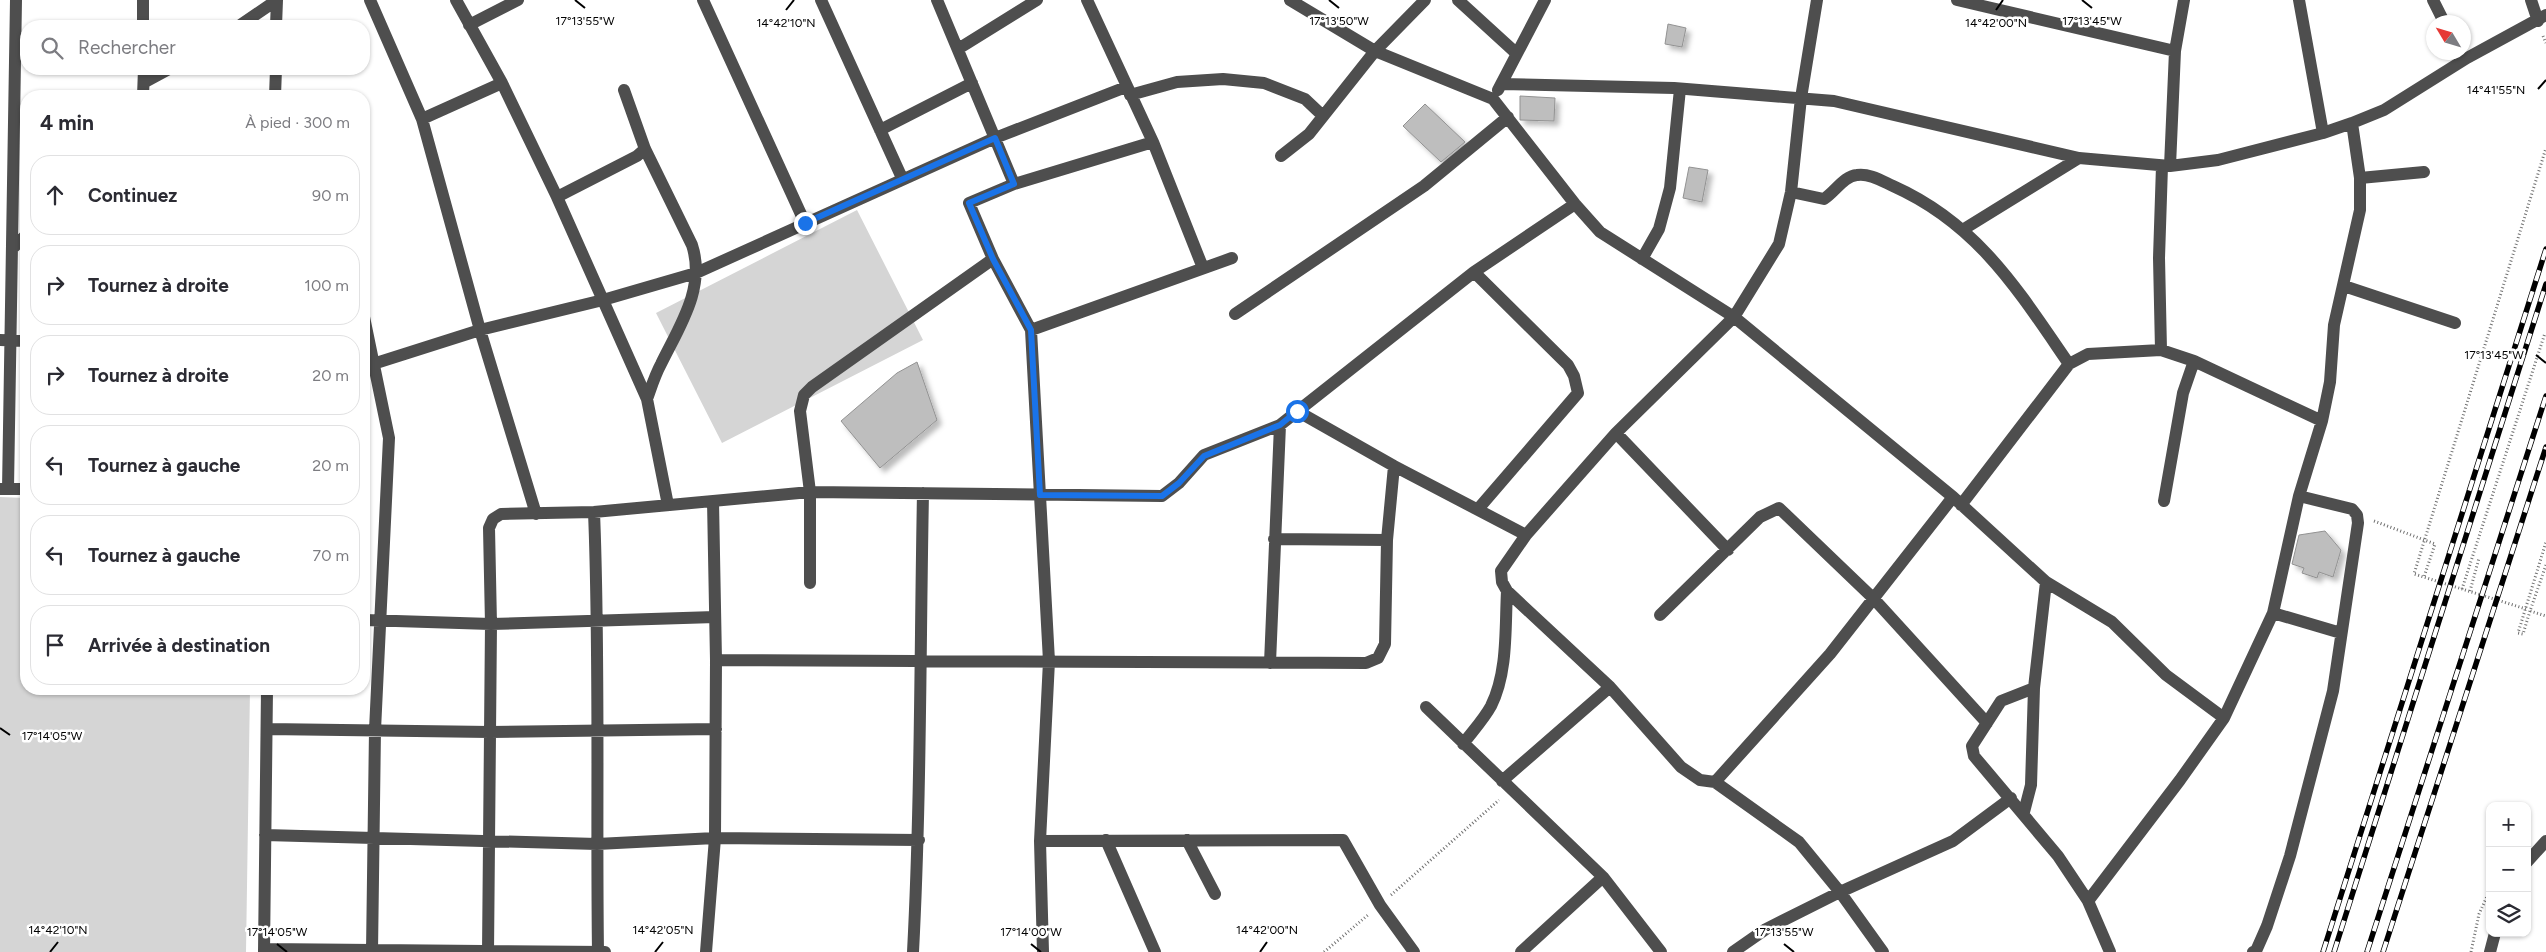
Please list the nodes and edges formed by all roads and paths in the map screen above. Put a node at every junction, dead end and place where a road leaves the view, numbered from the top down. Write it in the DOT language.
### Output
graph roads {
  1 [pos="16,0"];
  2 [pos="143,0"];
  3 [pos="277,0"];
  4 [pos="370,0"];
  5 [pos="456,0"];
  6 [pos="518,0"];
  7 [pos="703,0"];
  8 [pos="821,0"];
  9 [pos="937,0"];
  10 [pos="1037,0"];
  11 [pos="1087,0"];
  12 [pos="1290,0"];
  13 [pos="1425,0"];
  14 [pos="1458,0"];
  15 [pos="1545,0"];
  16 [pos="1817,0"];
  17 [pos="1957,0"];
  18 [pos="2184,0"];
  19 [pos="2299,0"];
  20 [pos="2433,0"];
  21 [pos="2531,0"];
  22 [pos="2440,15"];
  23 [pos="2542,18"];
  24 [pos="143,20"];
  25 [pos="247,20"];
  26 [pos="276,20"];
  27 [pos="469,24"];
  28 [pos="958,49"];
  29 [pos="1375,51"];
  30 [pos="2175,51"];
  31 [pos="2471,52"];
  32 [pos="1516,53"];
  33 [pos="2458,60"];
  34 [pos="144,75"];
  35 [pos="157,75"];
  36 [pos="276,75"];
  37 [pos="144,82"];
  38 [pos="502,83"];
  39 [pos="972,83"];
  40 [pos="1501,84"];
  41 [pos="1680,89"];
  42 [pos="143,90"];
  43 [pos="275,90"];
  44 [pos="624,90"];
  45 [pos="1128,91"];
  46 [pos="1801,98"];
  47 [pos="1494,99"];
  48 [pos="1323,116"];
  49 [pos="1508,117"];
  50 [pos="422,119"];
  51 [pos="2352,123"];
  52 [pos="880,130"];
  53 [pos="2323,133"];
  54 [pos="995,138"];
  55 [pos="1153,142"];
  56 [pos="2546,148"];
  57 [pos="645,149"];
  58 [pos="1281,156"];
  59 [pos="2079,158"];
  60 [pos="2166,166"];
  61 [pos="2424,172"];
  62 [pos="902,178"];
  63 [pos="2360,178"];
  64 [pos="1014,184"];
  65 [pos="1791,192"];
  66 [pos="557,197"];
  67 [pos="1574,204"];
  68 [pos="805,223"];
  69 [pos="1964,229"];
  70 [pos="20,241"];
  71 [pos="12,249"];
  72 [pos="1232,258"];
  73 [pos="993,259"];
  74 [pos="1642,259"];
  75 [pos="1203,268"];
  76 [pos="696,272"];
  77 [pos="1474,272"];
  78 [pos="2344,286"];
  79 [pos="604,300"];
  80 [pos="1235,314"];
  81 [pos="1734,317"];
  82 [pos="2455,323"];
  83 [pos="480,330"];
  84 [pos="1031,330"];
  85 [pos="2545,333"];
  86 [pos="5,340"];
  87 [pos="20,341"];
  88 [pos="2161,350"];
  89 [pos="2194,361"];
  90 [pos="370,363"];
  91 [pos="2069,364"];
  92 [pos="370,371"];
  93 [pos="646,400"];
  94 [pos="1297,411"];
  95 [pos="2322,421"];
  96 [pos="1280,425"];
  97 [pos="1616,433"];
  98 [pos="1394,466"];
  99 [pos="4,489"];
  100 [pos="20,489"];
  101 [pos="810,492"];
  102 [pos="923,492"];
  103 [pos="1040,495"];
  104 [pos="2299,496"];
  105 [pos="713,501"];
  106 [pos="1957,501"];
  107 [pos="2164,501"];
  108 [pos="668,505"];
  109 [pos="1479,508"];
  110 [pos="594,512"];
  111 [pos="536,514"];
  112 [pos="2357,515"];
  113 [pos="1526,535"];
  114 [pos="1274,540"];
  115 [pos="1387,540"];
  116 [pos="2546,542"];
  117 [pos="1728,550"];
  118 [pos="2479,558"];
  119 [pos="2546,565"];
  120 [pos="2424,577"];
  121 [pos="2046,582"];
  122 [pos="810,583"];
  123 [pos="2462,589"];
  124 [pos="1507,591"];
  125 [pos="2470,592"];
  126 [pos="1874,599"];
  127 [pos="2526,609"];
  128 [pos="2530,611"];
  129 [pos="2274,613"];
  130 [pos="1660,615"];
  131 [pos="2546,616"];
  132 [pos="714,617"];
  133 [pos="370,620"];
  134 [pos="381,620"];
  135 [pos="598,620"];
  136 [pos="491,624"];
  137 [pos="2341,633"];
  138 [pos="716,660"];
  139 [pos="919,661"];
  140 [pos="1049,661"];
  141 [pos="1270,663"];
  142 [pos="1610,687"];
  143 [pos="2034,688"];
  144 [pos="267,695"];
  145 [pos="1426,707"];
  146 [pos="2224,718"];
  147 [pos="1987,723"];
  148 [pos="267,729"];
  149 [pos="716,729"];
  150 [pos="375,730"];
  151 [pos="596,731"];
  152 [pos="490,732"];
  153 [pos="1463,744"];
  154 [pos="1715,782"];
  155 [pos="1506,785"];
  156 [pos="2011,798"];
  157 [pos="2024,812"];
  158 [pos="265,835"];
  159 [pos="374,838"];
  160 [pos="715,838"];
  161 [pos="919,840"];
  162 [pos="1106,840"];
  163 [pos="1187,840"];
  164 [pos="489,841"];
  165 [pos="1040,841"];
  166 [pos="2546,841"];
  167 [pos="597,844"];
  168 [pos="2531,858"];
  169 [pos="1603,877"];
  170 [pos="1840,892"];
  171 [pos="2489,892"];
  172 [pos="1215,894"];
  173 [pos="2088,901"];
  174 [pos="1380,905"];
  175 [pos="2494,937"];
  176 [pos="264,950"];
  177 [pos="372,951"];
  178 [pos="488,951"];
  179 [pos="598,952"];
  180 [pos="605,952"];
  181 [pos="706,952"];
  182 [pos="913,952"];
  183 [pos="1043,952"];
  184 [pos="1155,952"];
  185 [pos="1324,952"];
  186 [pos="1414,952"];
  187 [pos="1521,952"];
  188 [pos="1661,952"];
  189 [pos="1733,952"];
  190 [pos="1883,952"];
  191 [pos="2110,952"];
  192 [pos="2253,952"];
  193 [pos="2471,952"];
  194 [pos="2490,952"];
  1 -- 71 [label="street"];
  2 -- 24 [label="street"];
  3 -- 25 [label="street"];
  3 -- 26 [label="street"];
  4 -- 50 [label="street"];
  5 -- 27 [label="street"];
  6 -- 27 [label="street"];
  7 -- 68 [label="street"];
  8 -- 52 [label="street"];
  9 -- 28 [label="street"];
  10 -- 28 [label="street"];
  11 -- 45 [label="street"];
  12 -- 29 [label="street"];
  13 -- 29 [label="street"];
  14 -- 32 [label="street"];
  15 -- 32 [label="street"];
  16 -- 46 [label="street"];
  17 -- 30 [label="street"];
  18 -- 30 [label="street"];
  19 -- 53 [label="street"];
  20 -- 22 [label="street"];
  21 -- 23 [label="street"];
  23 -- 31 [label="street"];
  27 -- 38 [label="street"];
  28 -- 39 [label="street"];
  29 -- 47 [label="street"];
  29 -- 48 [label="street"];
  30 -- 60 [label="street"];
  32 -- 40 [label="street"];
  33 -- 51 [label="street"];
  34 -- 37 [label="street"];
  35 -- 37 [label="street"];
  36 -- 43 [label="street"];
  37 -- 42 [label="street"];
  38 -- 50 [label="street"];
  38 -- 66 [label="street"];
  39 -- 52 [label="street"];
  39 -- 54 [label="street"];
  40 -- 41 [label="street"];
  40 -- 47 [label="street"];
  41 -- 46 [label="street"];
  41 -- 74 [label="street"];
  44 -- 57 [label="street"];
  45 -- 48 [label="street"];
  45 -- 54 [label="street"];
  45 -- 55 [label="street"];
  46 -- 59 [label="street"];
  46 -- 65 [label="street"];
  47 -- 49 [label="street"];
  48 -- 58 [label="street"];
  49 -- 67 [label="street"];
  49 -- 80 [label="street"];
  50 -- 83 [label="street"];
  51 -- 53 [label="street"];
  51 -- 63 [label="street"];
  52 -- 62 [label="street"];
  53 -- 60 [label="street"];
  54 -- 62 [label="street"];
  54 -- 64 [label="street"];
  55 -- 64 [label="street"];
  55 -- 75 [label="street"];
  56 -- 120 [label="path"];
  57 -- 66 [label="street"];
  57 -- 76 [label="street"];
  59 -- 60 [label="street"];
  59 -- 69 [label="street"];
  60 -- 88 [label="street"];
  61 -- 63 [label="street"];
  62 -- 68 [label="street"];
  63 -- 78 [label="street"];
  64 -- 73 [label="street"];
  65 -- 69 [label="street"];
  65 -- 81 [label="street"];
  66 -- 79 [label="street"];
  67 -- 74 [label="street"];
  67 -- 77 [label="street"];
  68 -- 76 [label="street"];
  69 -- 91 [label="street"];
  70 -- 71 [label="street"];
  71 -- 86 [label="street"];
  72 -- 75 [label="street"];
  73 -- 84 [label="street"];
  73 -- 101 [label="street"];
  74 -- 81 [label="street"];
  75 -- 84 [label="street"];
  76 -- 79 [label="street"];
  76 -- 93 [label="street"];
  77 -- 94 [label="street"];
  77 -- 109 [label="street"];
  78 -- 82 [label="street"];
  78 -- 95 [label="street"];
  79 -- 83 [label="street"];
  79 -- 93 [label="street"];
  81 -- 97 [label="street"];
  81 -- 106 [label="street"];
  83 -- 90 [label="street"];
  83 -- 111 [label="street"];
  84 -- 103 [label="street"];
  85 -- 123 [label="path"];
  86 -- 87 [label="street"];
  86 -- 99 [label="street"];
  88 -- 89 [label="street"];
  88 -- 91 [label="street"];
  89 -- 95 [label="street"];
  89 -- 107 [label="street"];
  91 -- 106 [label="street"];
  92 -- 134 [label="street"];
  93 -- 108 [label="street"];
  94 -- 96 [label="street"];
  94 -- 98 [label="street"];
  95 -- 104 [label="street"];
  96 -- 103 [label="street"];
  96 -- 114 [label="street"];
  97 -- 113 [label="street"];
  97 -- 117 [label="street"];
  98 -- 109 [label="street"];
  98 -- 115 [label="street"];
  99 -- 100 [label="street"];
  101 -- 102 [label="street"];
  101 -- 105 [label="street"];
  101 -- 122 [label="street"];
  102 -- 103 [label="street"];
  102 -- 139 [label="street"];
  103 -- 140 [label="street"];
  104 -- 112 [label="street"];
  104 -- 129 [label="street"];
  105 -- 108 [label="street"];
  105 -- 132 [label="street"];
  106 -- 121 [label="street"];
  106 -- 126 [label="street"];
  108 -- 110 [label="street"];
  109 -- 113 [label="street"];
  110 -- 111 [label="street"];
  110 -- 135 [label="street"];
  111 -- 136 [label="street"];
  112 -- 120 [label="path"];
  112 -- 137 [label="street"];
  113 -- 124 [label="street"];
  114 -- 115 [label="street"];
  114 -- 141 [label="street"];
  115 -- 141 [label="street"];
  116 -- 127 [label="path"];
  117 -- 126 [label="street"];
  117 -- 130 [label="street"];
  118 -- 125 [label="path"];
  119 -- 128 [label="path"];
  120 -- 123 [label="path"];
  121 -- 143 [label="street"];
  121 -- 146 [label="street"];
  123 -- 125 [label="path"];
  124 -- 142 [label="street"];
  124 -- 153 [label="street"];
  125 -- 127 [label="path"];
  126 -- 147 [label="street"];
  126 -- 154 [label="street"];
  127 -- 128 [label="path"];
  128 -- 131 [label="path"];
  129 -- 137 [label="street"];
  129 -- 146 [label="street"];
  132 -- 135 [label="street"];
  132 -- 138 [label="street"];
  133 -- 134 [label="street"];
  134 -- 136 [label="street"];
  134 -- 150 [label="street"];
  135 -- 136 [label="street"];
  135 -- 151 [label="street"];
  136 -- 152 [label="street"];
  137 -- 192 [label="street"];
  138 -- 139 [label="street"];
  138 -- 149 [label="street"];
  139 -- 140 [label="street"];
  139 -- 161 [label="street"];
  140 -- 141 [label="street"];
  140 -- 165 [label="street"];
  142 -- 154 [label="street"];
  142 -- 155 [label="street"];
  143 -- 147 [label="street"];
  143 -- 157 [label="street"];
  144 -- 148 [label="street"];
  145 -- 153 [label="street"];
  146 -- 173 [label="street"];
  147 -- 156 [label="street"];
  148 -- 150 [label="street"];
  148 -- 158 [label="street"];
  149 -- 151 [label="street"];
  149 -- 160 [label="street"];
  150 -- 152 [label="street"];
  150 -- 159 [label="street"];
  151 -- 152 [label="street"];
  151 -- 167 [label="street"];
  152 -- 164 [label="street"];
  153 -- 155 [label="street"];
  154 -- 170 [label="street"];
  155 -- 169 [label="street"];
  155 -- 174 [label="path"];
  156 -- 157 [label="street"];
  156 -- 170 [label="street"];
  157 -- 173 [label="street"];
  158 -- 159 [label="street"];
  158 -- 176 [label="street"];
  159 -- 164 [label="street"];
  159 -- 177 [label="street"];
  160 -- 161 [label="street"];
  160 -- 167 [label="street"];
  160 -- 181 [label="street"];
  161 -- 182 [label="street"];
  162 -- 163 [label="street"];
  162 -- 165 [label="street"];
  162 -- 184 [label="street"];
  163 -- 172 [label="street"];
  163 -- 174 [label="street"];
  164 -- 167 [label="street"];
  164 -- 178 [label="street"];
  165 -- 183 [label="street"];
  166 -- 168 [label="street"];
  167 -- 179 [label="street"];
  169 -- 187 [label="street"];
  169 -- 188 [label="street"];
  170 -- 189 [label="street"];
  170 -- 190 [label="street"];
  171 -- 193 [label="path"];
  173 -- 191 [label="street"];
  174 -- 185 [label="path"];
  174 -- 186 [label="street"];
  175 -- 194 [label="street"];
  176 -- 177 [label="street"];
  177 -- 178 [label="street"];
  178 -- 179 [label="street"];
  179 -- 180 [label="street"];
}
